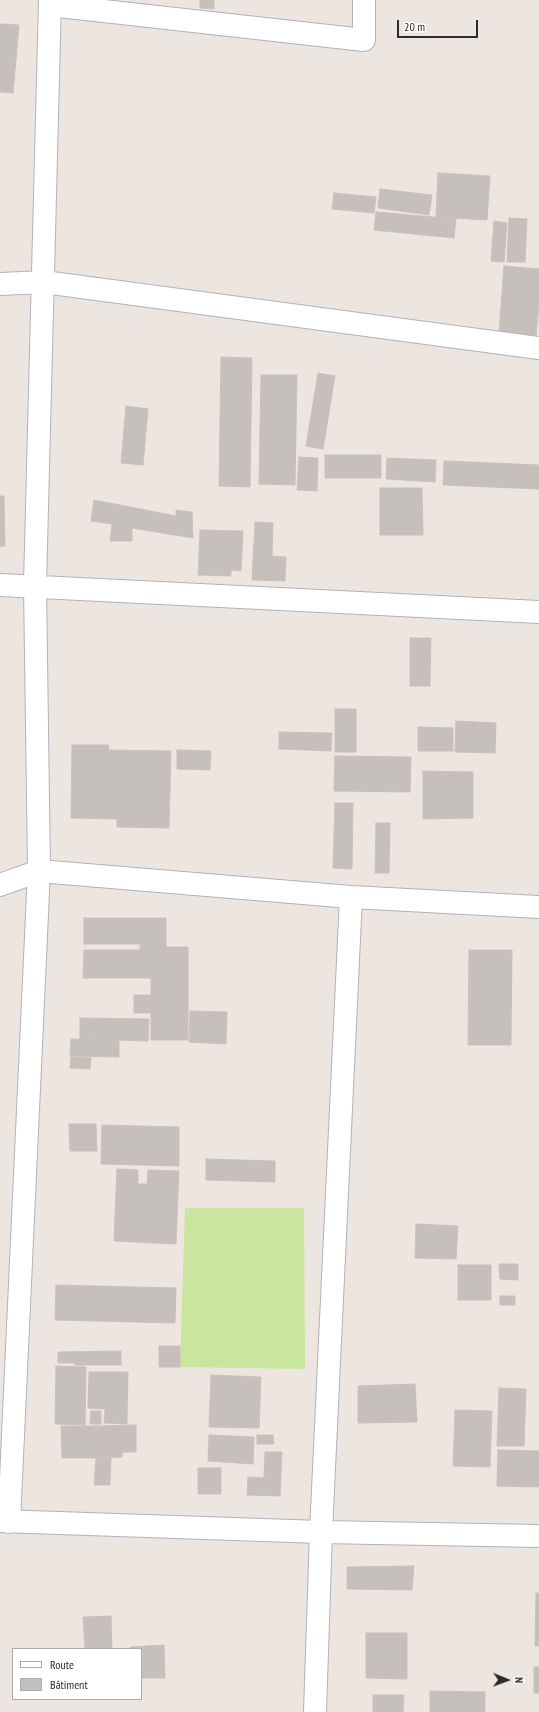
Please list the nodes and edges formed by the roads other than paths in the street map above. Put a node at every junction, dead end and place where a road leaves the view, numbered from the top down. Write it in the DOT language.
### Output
graph roads {
  1 [pos="364,0"];
  2 [pos="50,2"];
  3 [pos="44,282"];
  4 [pos="0,284"];
  5 [pos="539,348"];
  6 [pos="0,585"];
  7 [pos="35,585"];
  8 [pos="539,612"];
  9 [pos="39,871"];
  10 [pos="0,885"];
  11 [pos="351,897"];
  12 [pos="539,907"];
  13 [pos="4,1521"];
  14 [pos="321,1532"];
  15 [pos="539,1536"];
  16 [pos="315,1712"];
  1 -- 2 [label="street"];
  2 -- 3 [label="street"];
  3 -- 4 [label="street"];
  3 -- 5 [label="street"];
  3 -- 7 [label="street"];
  6 -- 7 [label="street"];
  7 -- 8 [label="street"];
  7 -- 9 [label="street"];
  9 -- 10 [label="street"];
  9 -- 11 [label="street"];
  9 -- 13 [label="street"];
  11 -- 12 [label="street"];
  11 -- 14 [label="street"];
  13 -- 14 [label="street"];
  14 -- 15 [label="street"];
  14 -- 16 [label="street"];
}
